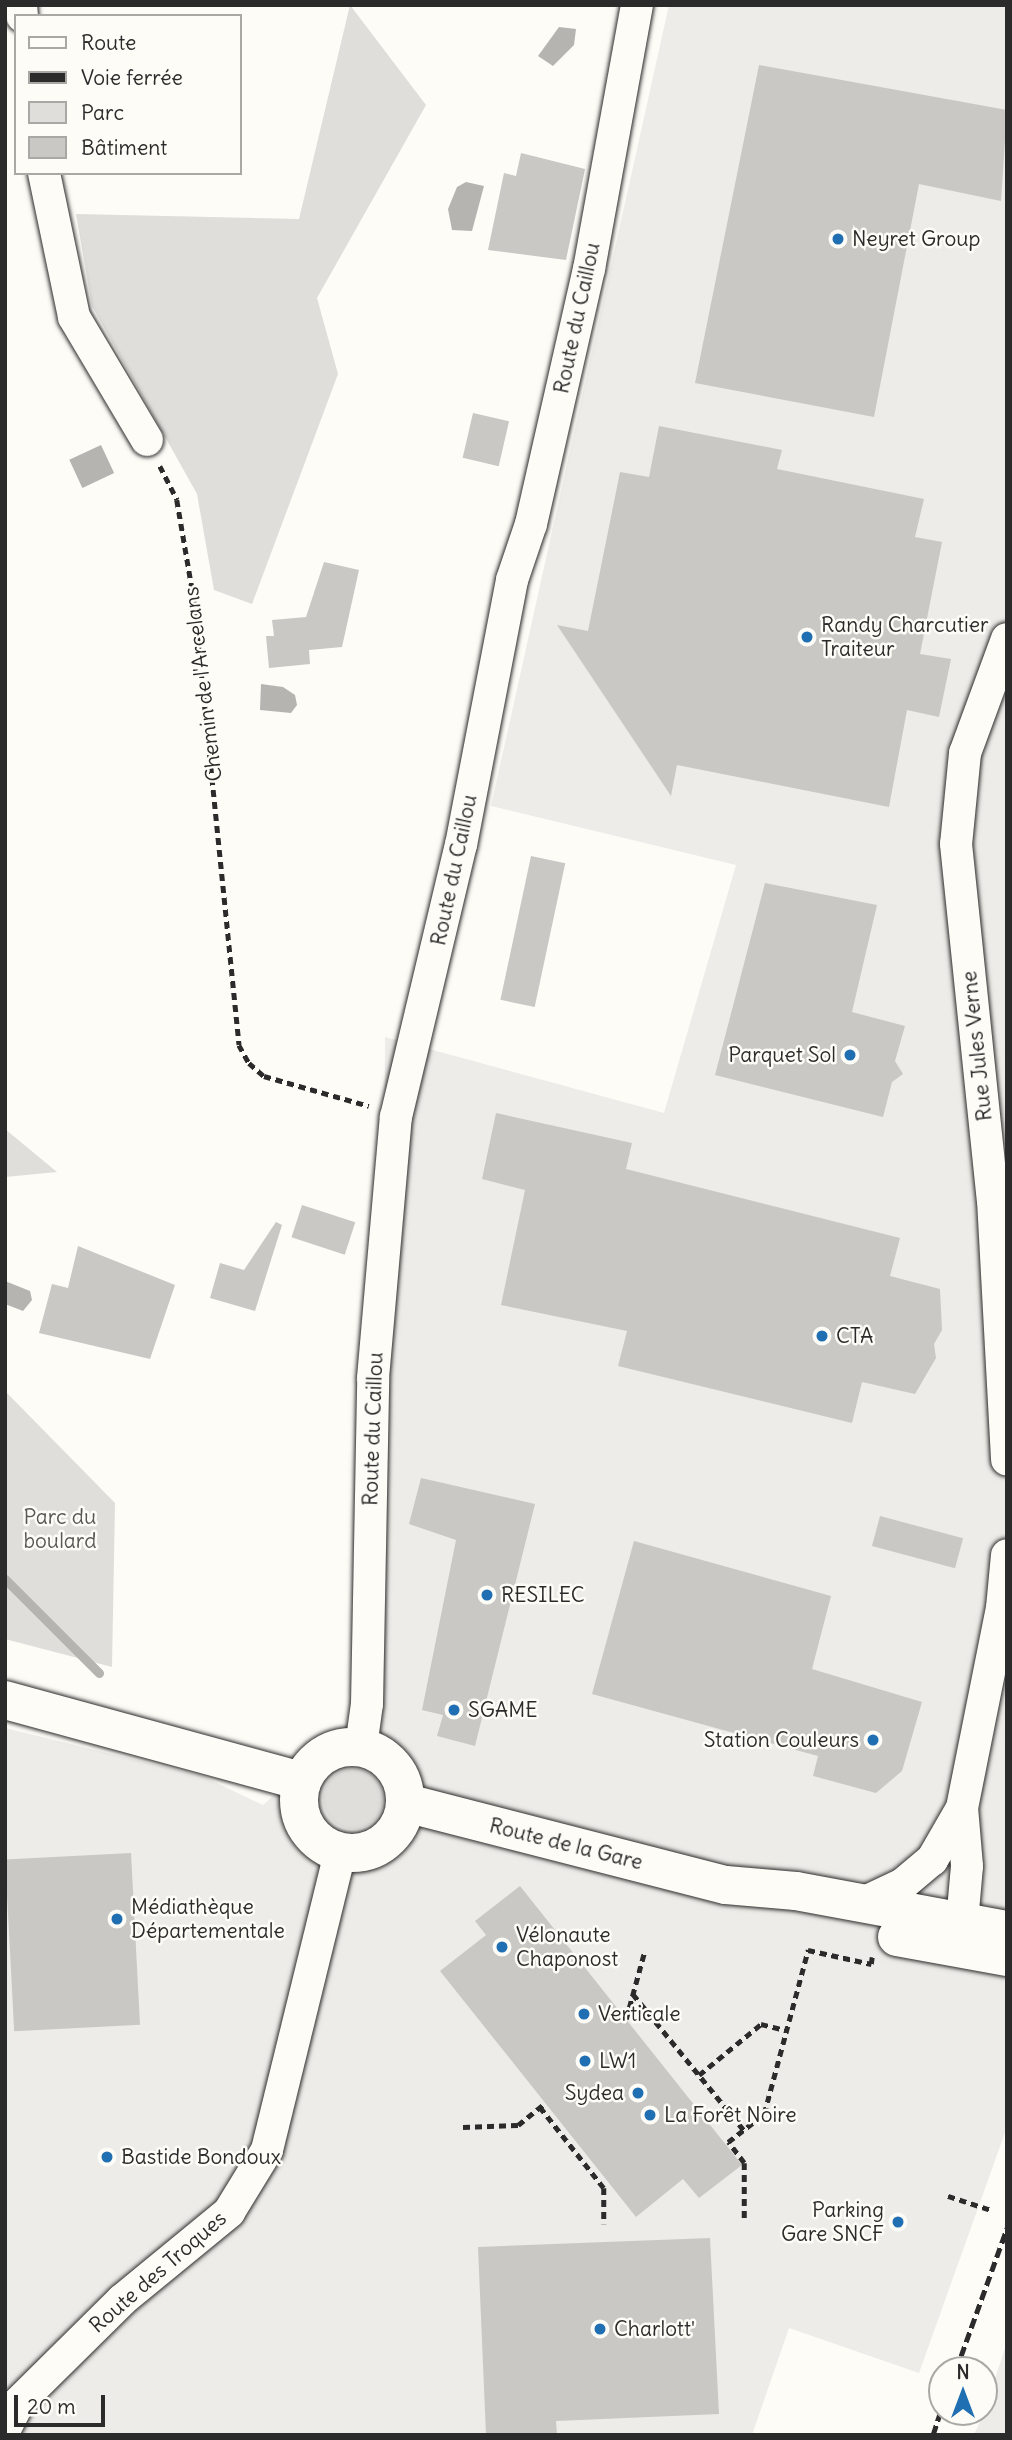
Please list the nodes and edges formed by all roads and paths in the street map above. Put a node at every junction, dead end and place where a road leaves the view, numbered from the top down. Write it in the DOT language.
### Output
graph roads {
  1 [pos="637,5"];
  2 [pos="44,175"];
  3 [pos="147,440"];
  4 [pos="1007,639"];
  5 [pos="396,1117"];
  6 [pos="1007,1461"];
  7 [pos="1007,1555"];
  8 [pos="5,1700"];
  9 [pos="360,1748"];
  10 [pos="302,1781"];
  11 [pos="406,1803"];
  12 [pos="962,1808"];
  13 [pos="340,1852"];
  14 [pos="726,1885"];
  15 [pos="863,1903"];
  16 [pos="962,1922"];
  17 [pos="1007,1930"];
  18 [pos="808,1950"];
  19 [pos="644,1953"];
  20 [pos="1007,1957"];
  21 [pos="633,1994"];
  22 [pos="626,2019"];
  23 [pos="785,2031"];
  24 [pos="699,2075"];
  25 [pos="463,2127"];
  26 [pos="744,2130"];
  27 [pos="948,2196"];
  28 [pos="991,2210"];
  29 [pos="744,2218"];
  30 [pos="604,2224"];
  31 [pos="5,2429"];
  1 -- 5 [label="street, Route du Caillou"];
  2 -- 3 [label="street"];
  3 -- 5 [label="path, Chemin de l'Arcelans"];
  4 -- 6 [label="street, Rue Jules Verne"];
  5 -- 9 [label="street, Route du Caillou"];
  7 -- 12 [label="street"];
  8 -- 10 [label="main road"];
  9 -- 10 [label="main road"];
  9 -- 11 [label="main road"];
  10 -- 13 [label="main road"];
  11 -- 13 [label="main road"];
  11 -- 14 [label="main road, Route de la Gare"];
  12 -- 15 [label="street"];
  12 -- 16 [label="street"];
  13 -- 31 [label="street, Route des Troques"];
  14 -- 15 [label="main road, Route de la Gare"];
  14 -- 20 [label="main road, Route de la Gare"];
  15 -- 16 [label="main road, Route de la Gare"];
  16 -- 17 [label="main road, Route de la Gare"];
  18 -- 23 [label="path"];
  19 -- 21 [label="path"];
  21 -- 22 [label="path"];
  21 -- 24 [label="path"];
  23 -- 24 [label="path"];
  23 -- 26 [label="path"];
  24 -- 26 [label="path"];
  25 -- 30 [label="path"];
  26 -- 29 [label="path"];
  27 -- 28 [label="path"];
}
